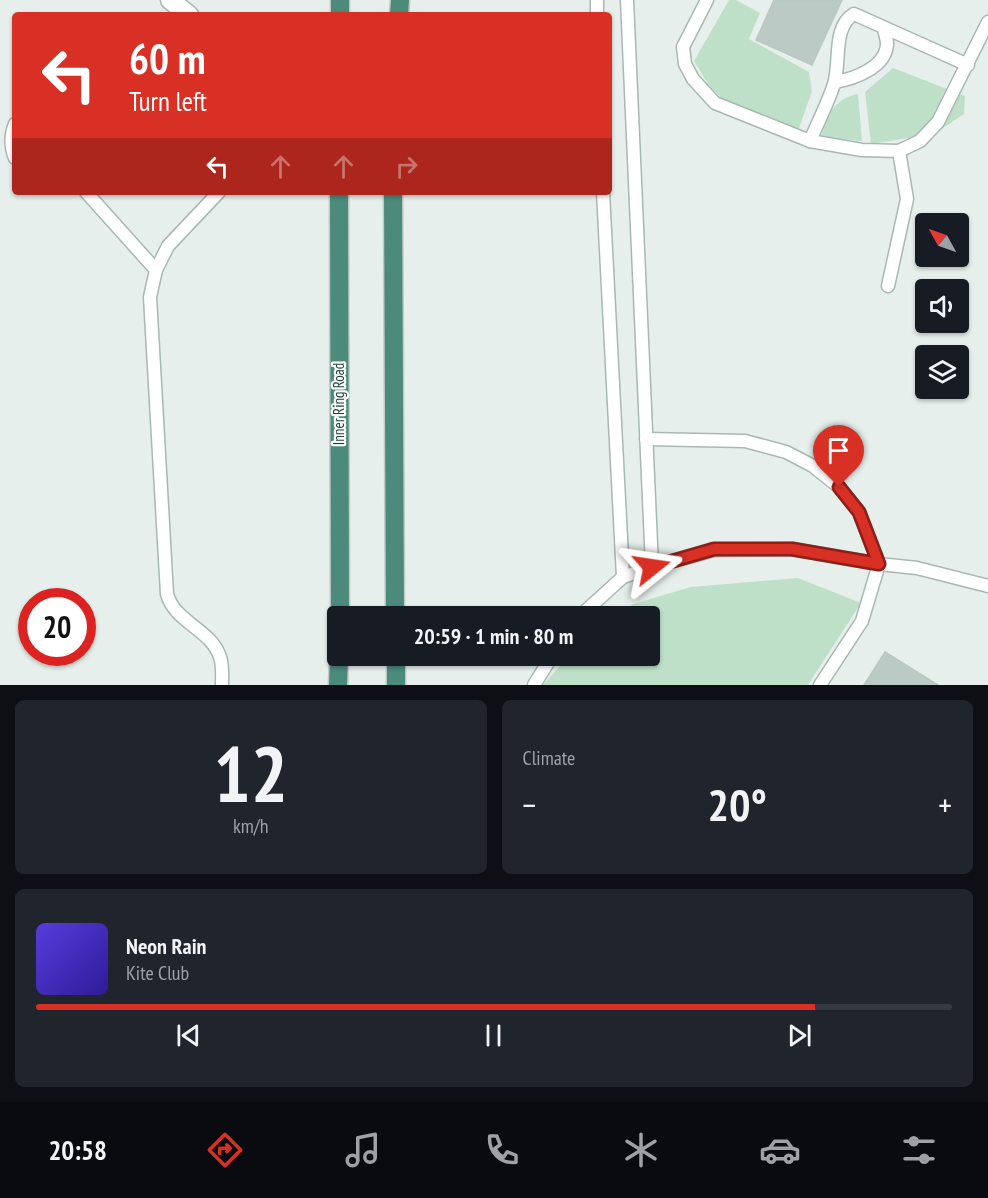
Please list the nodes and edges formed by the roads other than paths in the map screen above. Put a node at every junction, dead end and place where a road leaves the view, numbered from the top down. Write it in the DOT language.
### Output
graph roads {
  1 [pos="170,0"];
  2 [pos="627,0"];
  3 [pos="707,0"];
  4 [pos="185,12"];
  5 [pos="988,21"];
  6 [pos="884,29"];
  7 [pos="968,65"];
  8 [pos="834,82"];
  9 [pos="9,130"];
  10 [pos="810,141"];
  11 [pos="12,148"];
  12 [pos="899,151"];
  13 [pos="89,195"];
  14 [pos="216,195"];
  15 [pos="339,195"];
  16 [pos="393,195"];
  17 [pos="603,195"];
  18 [pos="156,270"];
  19 [pos="888,286"];
  20 [pos="646,439"];
  21 [pos="879,564"];
  22 [pos="652,567"];
  23 [pos="623,577"];
  24 [pos="988,586"];
  25 [pos="340,606"];
  26 [pos="395,606"];
  27 [pos="591,606"];
  28 [pos="339,666"];
  29 [pos="396,666"];
  30 [pos="546,666"];
  31 [pos="222,685"];
  32 [pos="338,685"];
  33 [pos="396,685"];
  34 [pos="534,685"];
  35 [pos="820,685"];
  1 -- 4 [label="street"];
  2 -- 20 [label="lane"];
  3 -- 10 [label="lane"];
  5 -- 7 [label="lane"];
  6 -- 7 [label="lane"];
  6 -- 8 [label="lane"];
  6 -- 8 [label="lane"];
  7 -- 12 [label="lane"];
  8 -- 10 [label="lane"];
  9 -- 11 [label="lane"];
  10 -- 12 [label="lane"];
  12 -- 19 [label="lane"];
  13 -- 18 [label="lane"];
  14 -- 18 [label="lane"];
  15 -- 25 [label="highway, Inner Ring Road"];
  16 -- 26 [label="highway"];
  17 -- 23 [label="lane"];
  18 -- 31 [label="lane"];
  20 -- 21 [label="lane"];
  20 -- 22 [label="lane"];
  21 -- 22 [label="lane"];
  21 -- 24 [label="lane"];
  21 -- 35 [label="lane"];
  22 -- 23 [label="lane"];
  23 -- 27 [label="lane"];
  28 -- 32 [label="highway"];
  29 -- 33 [label="highway"];
  30 -- 34 [label="lane"];
}
